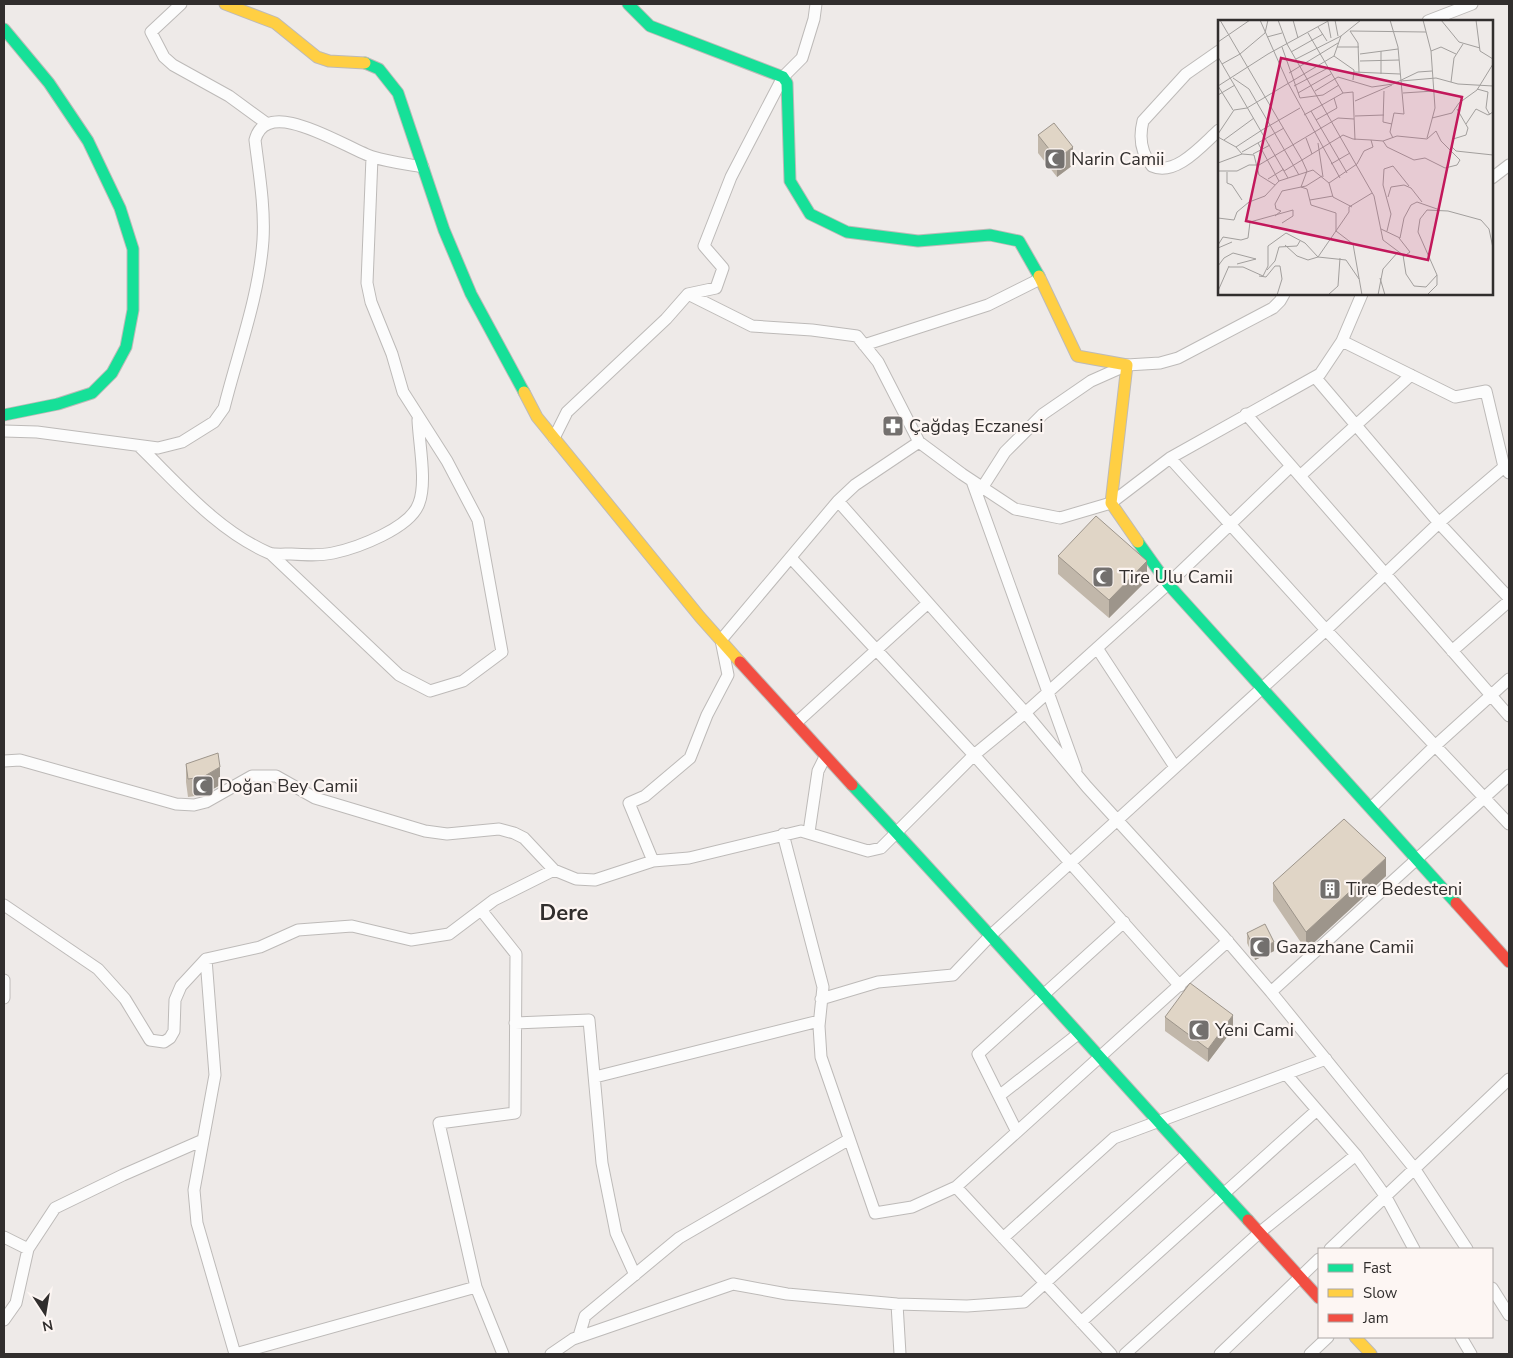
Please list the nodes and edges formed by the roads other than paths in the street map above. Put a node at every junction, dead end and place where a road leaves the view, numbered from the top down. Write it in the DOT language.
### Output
graph roads {
  1 [pos="181,4"];
  2 [pos="225,4"];
  3 [pos="628,4"];
  4 [pos="816,4"];
  5 [pos="1472,4"];
  6 [pos="248,8"];
  7 [pos="1431,20"];
  8 [pos="4,29"];
  9 [pos="1218,52"];
  10 [pos="782,76"];
  11 [pos="266,123"];
  12 [pos="1218,131"];
  13 [pos="372,157"];
  14 [pos="1509,165"];
  15 [pos="423,168"];
  16 [pos="1493,177"];
  17 [pos="1040,279"];
  18 [pos="688,294"];
  19 [pos="1283,295"];
  20 [pos="1362,295"];
  21 [pos="1342,341"];
  22 [pos="864,345"];
  23 [pos="1127,365"];
  24 [pos="1411,375"];
  25 [pos="1315,377"];
  26 [pos="1246,414"];
  27 [pos="4,415"];
  28 [pos="418,419"];
  29 [pos="1355,426"];
  30 [pos="4,431"];
  31 [pos="554,438"];
  32 [pos="919,442"];
  33 [pos="140,447"];
  34 [pos="1170,458"];
  35 [pos="1291,466"];
  36 [pos="1508,469"];
  37 [pos="1300,476"];
  38 [pos="972,481"];
  39 [pos="982,488"];
  40 [pos="838,501"];
  41 [pos="1111,503"];
  42 [pos="1439,523"];
  43 [pos="1230,525"];
  44 [pos="271,554"];
  45 [pos="791,558"];
  46 [pos="1384,574"];
  47 [pos="1168,584"];
  48 [pos="1509,600"];
  49 [pos="928,603"];
  50 [pos="1326,630"];
  51 [pos="721,640"];
  52 [pos="1097,648"];
  53 [pos="878,650"];
  54 [pos="1452,651"];
  55 [pos="1509,680"];
  56 [pos="1261,687"];
  57 [pos="1048,692"];
  58 [pos="1492,696"];
  59 [pos="1025,713"];
  60 [pos="1509,716"];
  61 [pos="796,722"];
  62 [pos="1436,745"];
  63 [pos="974,755"];
  64 [pos="825,757"];
  65 [pos="4,761"];
  66 [pos="1175,767"];
  67 [pos="1509,775"];
  68 [pos="1079,778"];
  69 [pos="1484,797"];
  70 [pos="1371,808"];
  71 [pos="1117,821"];
  72 [pos="1509,824"];
  73 [pos="809,832"];
  74 [pos="896,833"];
  75 [pos="783,834"];
  76 [pos="1418,860"];
  77 [pos="653,861"];
  78 [pos="1071,862"];
  79 [pos="554,870"];
  80 [pos="4,905"];
  81 [pos="481,910"];
  82 [pos="1124,922"];
  83 [pos="991,935"];
  84 [pos="1228,942"];
  85 [pos="206,959"];
  86 [pos="1509,962"];
  87 [pos="4,980"];
  88 [pos="1180,986"];
  89 [pos="1271,992"];
  90 [pos="1044,995"];
  91 [pos="4,998"];
  92 [pos="822,999"];
  93 [pos="819,1021"];
  94 [pos="515,1023"];
  95 [pos="1078,1034"];
  96 [pos="1100,1059"];
  97 [pos="1326,1059"];
  98 [pos="1286,1074"];
  99 [pos="595,1077"];
  100 [pos="1509,1079"];
  101 [pos="999,1096"];
  102 [pos="1317,1110"];
  103 [pos="1158,1121"];
  104 [pos="1017,1132"];
  105 [pos="203,1140"];
  106 [pos="848,1140"];
  107 [pos="1187,1154"];
  108 [pos="1356,1155"];
  109 [pos="1414,1168"];
  110 [pos="956,1187"];
  111 [pos="1224,1194"];
  112 [pos="1386,1197"];
  113 [pos="1260,1233"];
  114 [pos="4,1237"];
  115 [pos="1003,1238"];
  116 [pos="1331,1248"];
  117 [pos="1413,1248"];
  118 [pos="1465,1248"];
  119 [pos="28,1249"];
  120 [pos="1318,1260"];
  121 [pos="634,1275"];
  122 [pos="1300,1277"];
  123 [pos="1045,1284"];
  124 [pos="476,1287"];
  125 [pos="1493,1290"];
  126 [pos="1318,1297"];
  127 [pos="897,1304"];
  128 [pos="1509,1315"];
  129 [pos="4,1320"];
  130 [pos="1081,1322"];
  131 [pos="579,1336"];
  132 [pos="1327,1338"];
  133 [pos="1356,1338"];
  134 [pos="1463,1338"];
  135 [pos="235,1354"];
  136 [pos="503,1354"];
  137 [pos="551,1354"];
  138 [pos="900,1354"];
  139 [pos="1111,1354"];
  140 [pos="1125,1354"];
  141 [pos="1220,1354"];
  142 [pos="1310,1354"];
  143 [pos="1371,1354"];
  144 [pos="1471,1354"];
  1 -- 11 [label="street"];
  2 -- 6 [label="street"];
  3 -- 10 [label="street"];
  4 -- 10 [label="street"];
  5 -- 7 [label="street"];
  6 -- 15 [label="street"];
  8 -- 27 [label="street"];
  9 -- 12 [label="street"];
  10 -- 17 [label="street"];
  10 -- 18 [label="street"];
  11 -- 13 [label="street"];
  11 -- 33 [label="street"];
  13 -- 15 [label="street"];
  13 -- 28 [label="street"];
  14 -- 16 [label="street"];
  15 -- 31 [label="street"];
  17 -- 22 [label="street"];
  17 -- 23 [label="street"];
  18 -- 22 [label="street"];
  18 -- 31 [label="street"];
  19 -- 23 [label="street"];
  20 -- 21 [label="street"];
  21 -- 24 [label="street"];
  21 -- 25 [label="street"];
  22 -- 32 [label="street"];
  23 -- 39 [label="street"];
  23 -- 41 [label="street"];
  24 -- 29 [label="street"];
  24 -- 36 [label="street"];
  25 -- 26 [label="street"];
  25 -- 29 [label="street"];
  26 -- 34 [label="street"];
  26 -- 35 [label="street"];
  28 -- 44 [label="street"];
  28 -- 44 [label="street"];
  29 -- 37 [label="street"];
  29 -- 42 [label="street"];
  30 -- 33 [label="street"];
  31 -- 51 [label="street"];
  32 -- 38 [label="street"];
  32 -- 40 [label="street"];
  33 -- 44 [label="street"];
  34 -- 41 [label="street"];
  34 -- 43 [label="street"];
  35 -- 37 [label="street"];
  35 -- 43 [label="street"];
  36 -- 42 [label="street"];
  37 -- 46 [label="street"];
  38 -- 39 [label="street"];
  38 -- 57 [label="street"];
  39 -- 41 [label="street"];
  40 -- 45 [label="street"];
  40 -- 49 [label="street"];
  41 -- 47 [label="street"];
  42 -- 46 [label="street"];
  42 -- 48 [label="street"];
  43 -- 47 [label="street"];
  43 -- 50 [label="street"];
  45 -- 51 [label="street"];
  45 -- 53 [label="street"];
  46 -- 50 [label="street"];
  46 -- 54 [label="street"];
  47 -- 52 [label="street"];
  47 -- 56 [label="street"];
  48 -- 54 [label="street"];
  49 -- 53 [label="street"];
  49 -- 59 [label="street"];
  50 -- 56 [label="street"];
  50 -- 62 [label="street"];
  51 -- 61 [label="street"];
  51 -- 77 [label="street"];
  52 -- 57 [label="street"];
  52 -- 66 [label="street"];
  53 -- 61 [label="street"];
  53 -- 63 [label="street"];
  54 -- 58 [label="street"];
  55 -- 58 [label="street"];
  56 -- 66 [label="street"];
  56 -- 70 [label="street"];
  57 -- 59 [label="street"];
  57 -- 68 [label="street"];
  58 -- 60 [label="street"];
  58 -- 62 [label="street"];
  59 -- 63 [label="street"];
  59 -- 68 [label="street"];
  61 -- 64 [label="street"];
  62 -- 69 [label="street"];
  62 -- 70 [label="street"];
  63 -- 74 [label="street"];
  63 -- 78 [label="street"];
  64 -- 73 [label="street"];
  64 -- 74 [label="street"];
  65 -- 79 [label="street"];
  66 -- 71 [label="street"];
  67 -- 69 [label="street"];
  68 -- 71 [label="street"];
  69 -- 72 [label="street"];
  69 -- 76 [label="street"];
  70 -- 76 [label="street"];
  71 -- 78 [label="street"];
  71 -- 84 [label="street"];
  73 -- 74 [label="street"];
  73 -- 75 [label="street"];
  74 -- 83 [label="street"];
  75 -- 77 [label="street"];
  75 -- 92 [label="street"];
  76 -- 86 [label="street"];
  76 -- 89 [label="street"];
  77 -- 79 [label="street"];
  78 -- 82 [label="street"];
  78 -- 83 [label="street"];
  79 -- 81 [label="street"];
  80 -- 85 [label="street"];
  81 -- 85 [label="street"];
  81 -- 94 [label="street"];
  82 -- 88 [label="street"];
  82 -- 90 [label="street"];
  83 -- 90 [label="street"];
  83 -- 92 [label="street"];
  84 -- 88 [label="street"];
  84 -- 89 [label="street"];
  85 -- 105 [label="street"];
  87 -- 91 [label="street"];
  88 -- 96 [label="street"];
  89 -- 97 [label="street"];
  90 -- 95 [label="street"];
  90 -- 101 [label="street"];
  92 -- 93 [label="street"];
  93 -- 99 [label="street"];
  93 -- 106 [label="street"];
  94 -- 99 [label="street"];
  94 -- 124 [label="street"];
  95 -- 96 [label="street"];
  95 -- 101 [label="street"];
  96 -- 103 [label="street"];
  96 -- 104 [label="street"];
  97 -- 98 [label="street"];
  97 -- 109 [label="street"];
  98 -- 102 [label="street"];
  98 -- 103 [label="street"];
  99 -- 121 [label="street"];
  100 -- 109 [label="street"];
  101 -- 104 [label="street"];
  102 -- 108 [label="street"];
  102 -- 111 [label="street"];
  103 -- 107 [label="street"];
  103 -- 115 [label="street"];
  104 -- 110 [label="street"];
  105 -- 119 [label="street"];
  105 -- 135 [label="street"];
  106 -- 110 [label="street"];
  106 -- 121 [label="street"];
  107 -- 111 [label="street"];
  107 -- 123 [label="street"];
  108 -- 112 [label="street"];
  108 -- 113 [label="street"];
  109 -- 112 [label="street"];
  109 -- 118 [label="street"];
  110 -- 115 [label="street"];
  111 -- 113 [label="street"];
  111 -- 130 [label="street"];
  112 -- 116 [label="street"];
  112 -- 117 [label="street"];
  113 -- 122 [label="street"];
  113 -- 140 [label="street"];
  114 -- 119 [label="street"];
  115 -- 123 [label="street"];
  119 -- 129 [label="street"];
  120 -- 122 [label="street"];
  121 -- 131 [label="street"];
  122 -- 126 [label="street"];
  122 -- 141 [label="street"];
  123 -- 127 [label="street"];
  123 -- 130 [label="street"];
  124 -- 135 [label="street"];
  124 -- 136 [label="street"];
  125 -- 128 [label="street"];
  127 -- 131 [label="street"];
  127 -- 138 [label="street"];
  130 -- 139 [label="street"];
  131 -- 137 [label="street"];
  132 -- 142 [label="street"];
  133 -- 143 [label="street"];
  134 -- 144 [label="street"];
}
